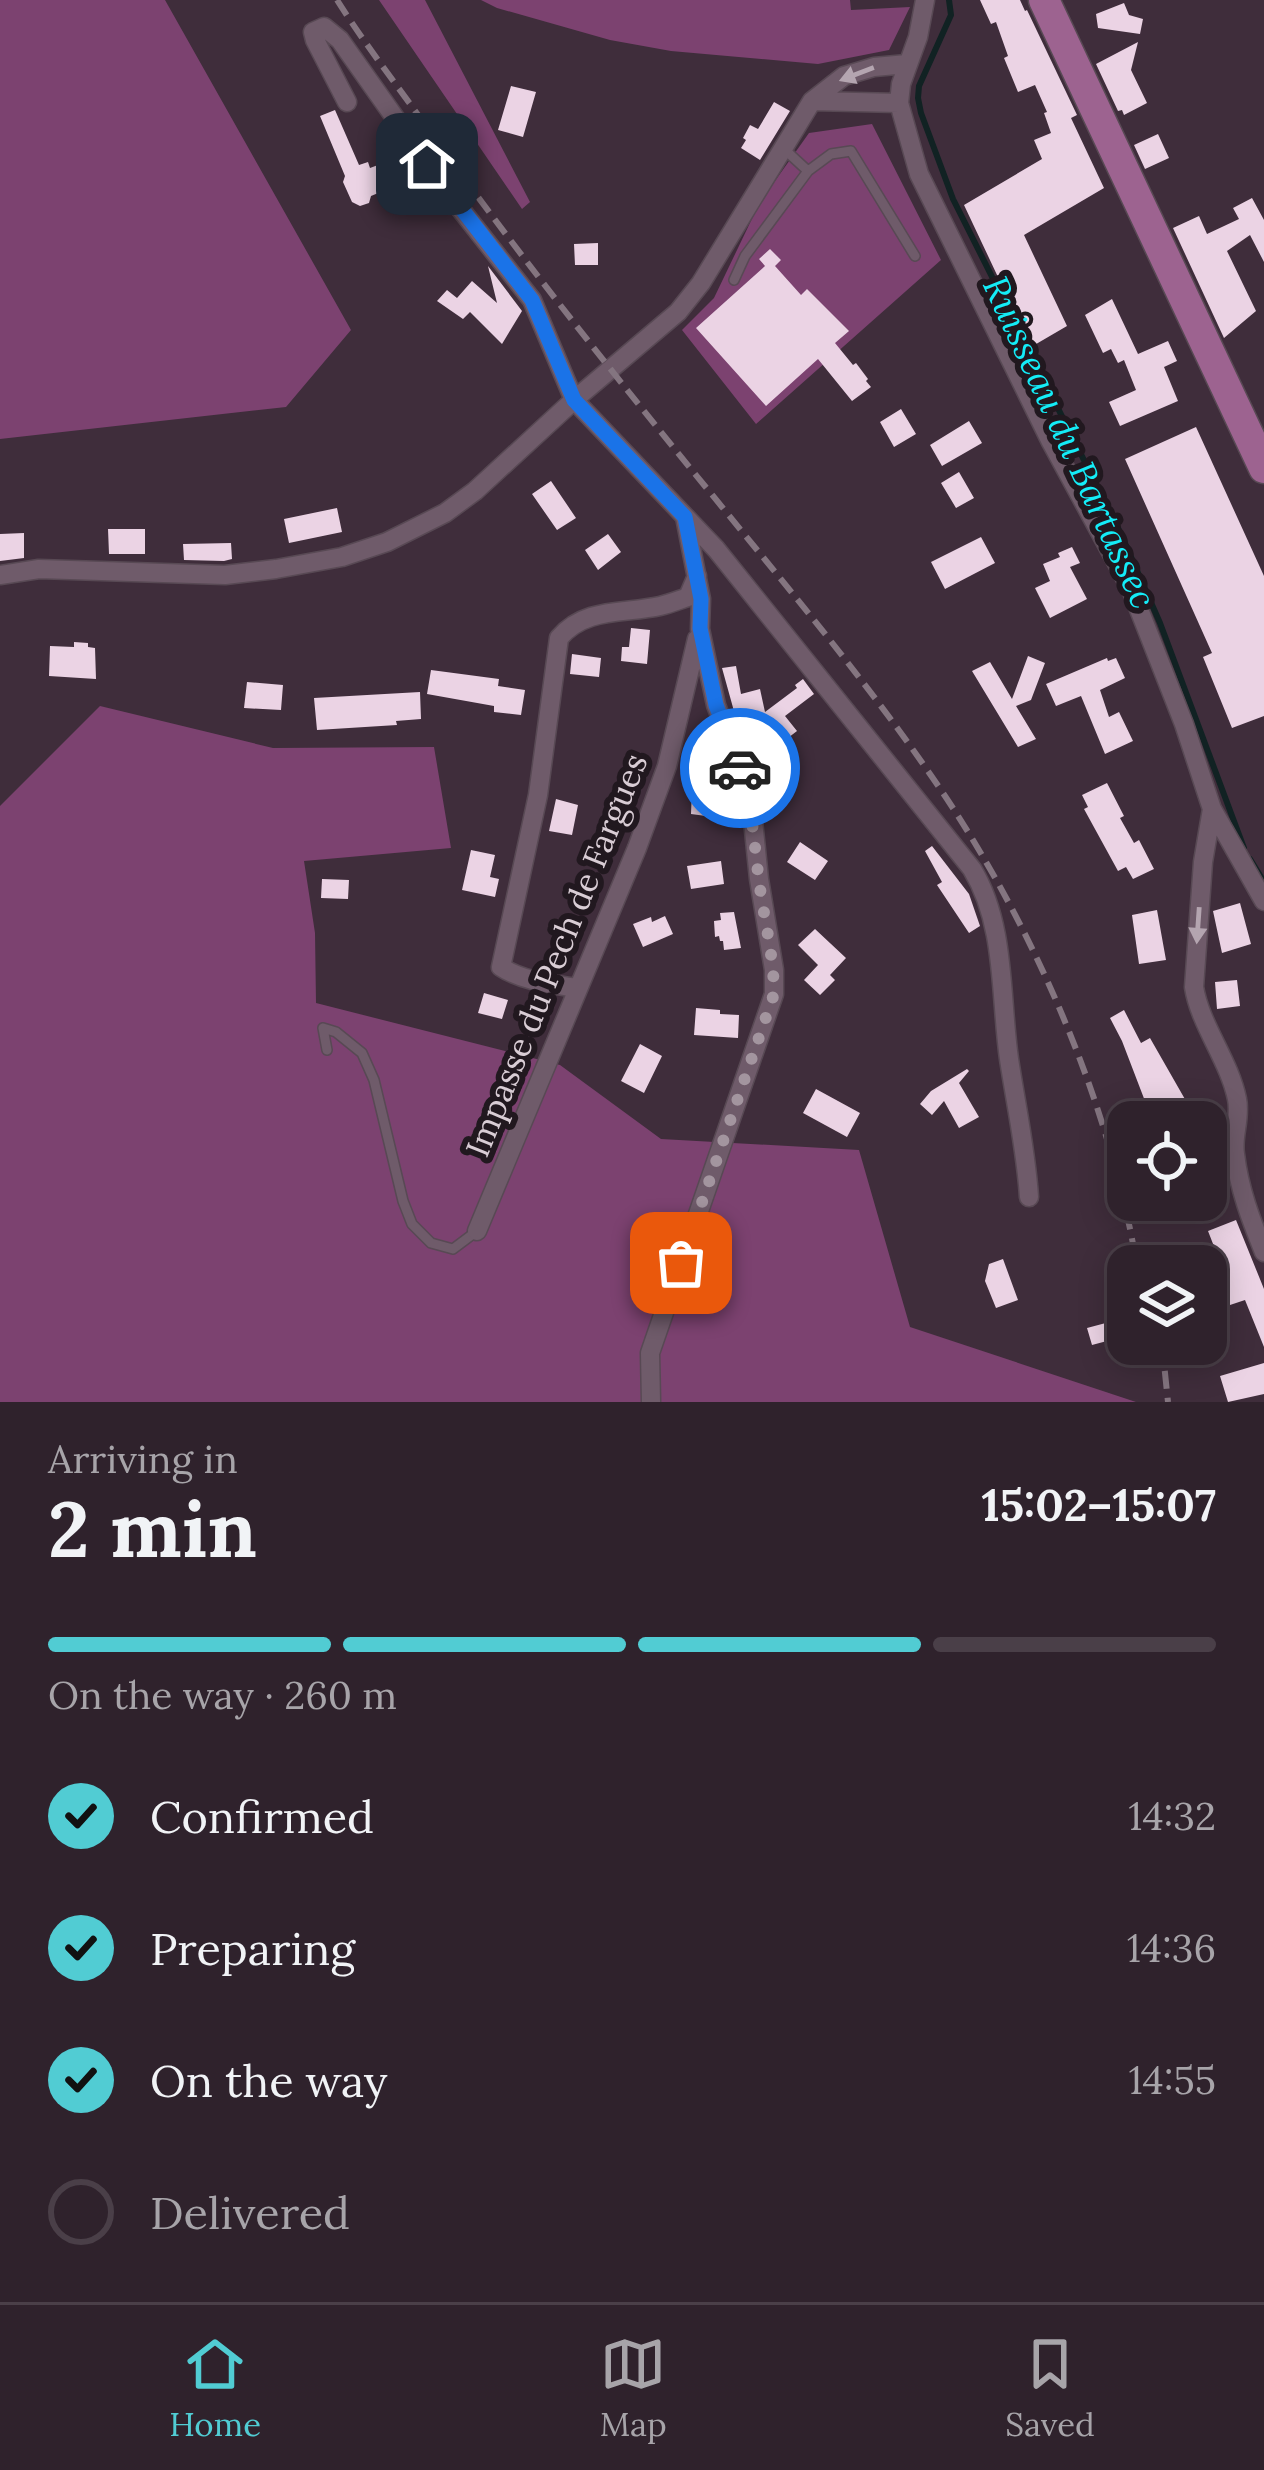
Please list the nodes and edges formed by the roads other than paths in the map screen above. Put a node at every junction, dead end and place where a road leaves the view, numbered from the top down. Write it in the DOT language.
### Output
graph roads {
  1 [pos="925,0"];
  2 [pos="1045,0"];
  3 [pos="908,64"];
  4 [pos="812,101"];
  5 [pos="347,102"];
  6 [pos="899,104"];
  7 [pos="783,148"];
  8 [pos="808,171"];
  9 [pos="915,256"];
  10 [pos="734,280"];
  11 [pos="574,400"];
  12 [pos="1264,468"];
  13 [pos="685,517"];
  14 [pos="0,575"];
  15 [pos="698,577"];
  16 [pos="700,628"];
  17 [pos="1212,809"];
  18 [pos="1264,901"];
  19 [pos="577,988"];
  20 [pos="327,1050"];
  21 [pos="1029,1197"];
  22 [pos="477,1232"];
  23 [pos="1264,1252"];
  24 [pos="651,1402"];
  1 -- 3 [label="street"];
  2 -- 12 [label="main road"];
  3 -- 4 [label="street, one-way"];
  3 -- 6 [label="street"];
  4 -- 6 [label="street"];
  4 -- 7 [label="street"];
  5 -- 11 [label="street"];
  6 -- 17 [label="street"];
  7 -- 8 [label="lane"];
  7 -- 11 [label="street"];
  8 -- 9 [label="lane"];
  8 -- 10 [label="lane"];
  11 -- 13 [label="street"];
  11 -- 14 [label="street"];
  13 -- 15 [label="street"];
  13 -- 21 [label="street"];
  15 -- 16 [label="street"];
  15 -- 19 [label="street"];
  16 -- 19 [label="street, Impasse du Pech de Fargues"];
  16 -- 24 [label="street"];
  17 -- 18 [label="street"];
  17 -- 23 [label="street, one-way"];
  19 -- 22 [label="street, Impasse du Pech de Fargues"];
  20 -- 22 [label="lane"];
}
